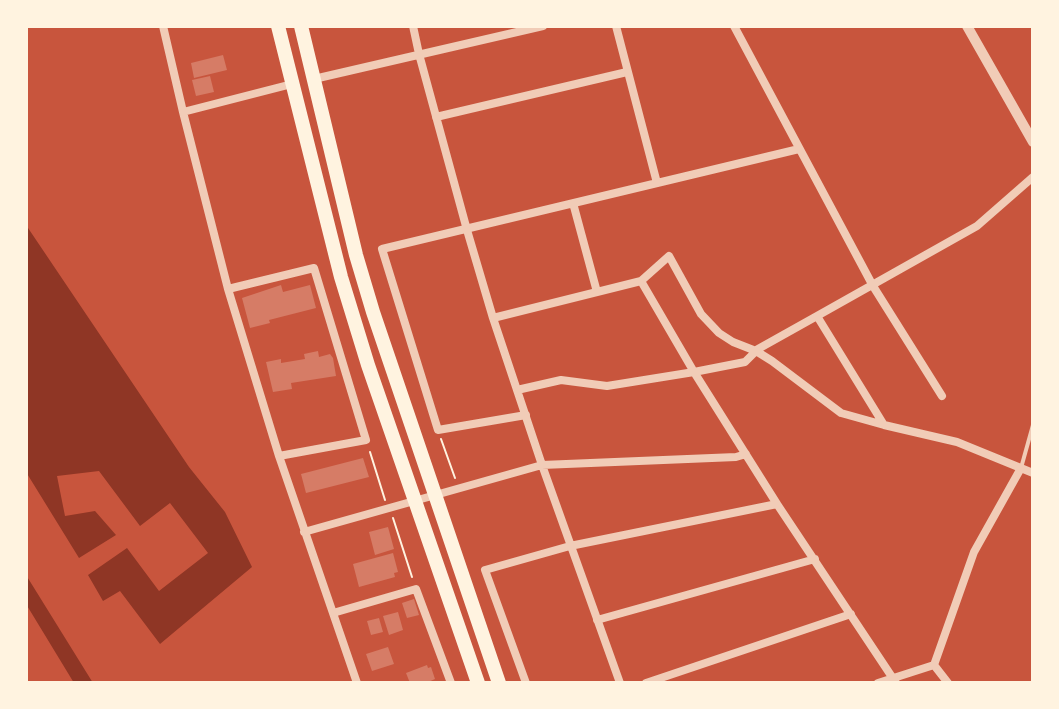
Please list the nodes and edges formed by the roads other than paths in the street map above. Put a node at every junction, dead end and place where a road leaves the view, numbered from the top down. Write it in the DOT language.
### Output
graph roads {
  1 [pos="163,26"];
  2 [pos="278,26"];
  3 [pos="301,26"];
  4 [pos="413,26"];
  5 [pos="543,26"];
  6 [pos="616,26"];
  7 [pos="734,26"];
  8 [pos="967,26"];
  9 [pos="419,54"];
  10 [pos="627,72"];
  11 [pos="314,79"];
  12 [pos="292,84"];
  13 [pos="183,112"];
  14 [pos="436,117"];
  15 [pos="1033,142"];
  16 [pos="799,149"];
  17 [pos="1033,177"];
  18 [pos="657,183"];
  19 [pos="573,203"];
  20 [pos="467,230"];
  21 [pos="641,281"];
  22 [pos="873,286"];
  23 [pos="228,289"];
  24 [pos="597,292"];
  25 [pos="817,316"];
  26 [pos="493,318"];
  27 [pos="756,351"];
  28 [pos="694,372"];
  29 [pos="517,390"];
  30 [pos="942,396"];
  31 [pos="526,415"];
  32 [pos="884,425"];
  33 [pos="1033,425"];
  34 [pos="746,454"];
  35 [pos="279,456"];
  36 [pos="542,465"];
  37 [pos="1021,468"];
  38 [pos="1033,473"];
  39 [pos="434,496"];
  40 [pos="415,501"];
  41 [pos="777,504"];
  42 [pos="304,532"];
  43 [pos="570,546"];
  44 [pos="815,559"];
  45 [pos="333,613"];
  46 [pos="851,614"];
  47 [pos="597,620"];
  48 [pos="934,665"];
  49 [pos="894,681"];
  50 [pos="357,683"];
  51 [pos="451,683"];
  52 [pos="478,683"];
  53 [pos="499,683"];
  54 [pos="526,683"];
  55 [pos="620,683"];
  56 [pos="646,683"];
  57 [pos="878,683"];
  58 [pos="948,683"];
  1 -- 13 [label="street"];
  2 -- 12 [label="highway"];
  3 -- 11 [label="highway"];
  4 -- 9 [label="street"];
  5 -- 9 [label="street"];
  6 -- 10 [label="street"];
  7 -- 16 [label="street"];
  8 -- 15 [label="street"];
  9 -- 11 [label="street"];
  9 -- 14 [label="street"];
  10 -- 14 [label="street"];
  10 -- 18 [label="street"];
  11 -- 39 [label="highway"];
  12 -- 13 [label="street"];
  12 -- 40 [label="highway"];
  13 -- 23 [label="street"];
  14 -- 20 [label="street"];
  16 -- 18 [label="street"];
  16 -- 22 [label="street"];
  17 -- 22 [label="street"];
  18 -- 19 [label="street"];
  19 -- 20 [label="street"];
  19 -- 24 [label="street"];
  20 -- 26 [label="street"];
  20 -- 31 [label="street"];
  21 -- 24 [label="street"];
  21 -- 27 [label="street"];
  21 -- 28 [label="street"];
  22 -- 25 [label="street"];
  22 -- 30 [label="street"];
  23 -- 35 [label="street"];
  23 -- 35 [label="street"];
  24 -- 26 [label="street"];
  25 -- 27 [label="street"];
  25 -- 32 [label="street"];
  26 -- 29 [label="street"];
  27 -- 28 [label="street"];
  27 -- 32 [label="street"];
  28 -- 29 [label="street"];
  28 -- 34 [label="street"];
  29 -- 31 [label="street"];
  31 -- 36 [label="street"];
  32 -- 37 [label="street"];
  33 -- 37 [label="lane"];
  34 -- 36 [label="street"];
  34 -- 41 [label="street"];
  35 -- 42 [label="street"];
  36 -- 39 [label="street"];
  36 -- 43 [label="street"];
  37 -- 38 [label="street"];
  37 -- 48 [label="street"];
  39 -- 40 [label="street"];
  39 -- 53 [label="highway"];
  40 -- 42 [label="street"];
  40 -- 52 [label="highway"];
  41 -- 43 [label="street"];
  41 -- 44 [label="street"];
  42 -- 45 [label="street"];
  43 -- 47 [label="street"];
  43 -- 54 [label="street"];
  44 -- 46 [label="street"];
  44 -- 47 [label="street"];
  45 -- 50 [label="street"];
  45 -- 51 [label="street"];
  46 -- 49 [label="street"];
  46 -- 56 [label="street"];
  47 -- 55 [label="street"];
  48 -- 49 [label="street"];
  48 -- 58 [label="street"];
  49 -- 57 [label="street"];
}
